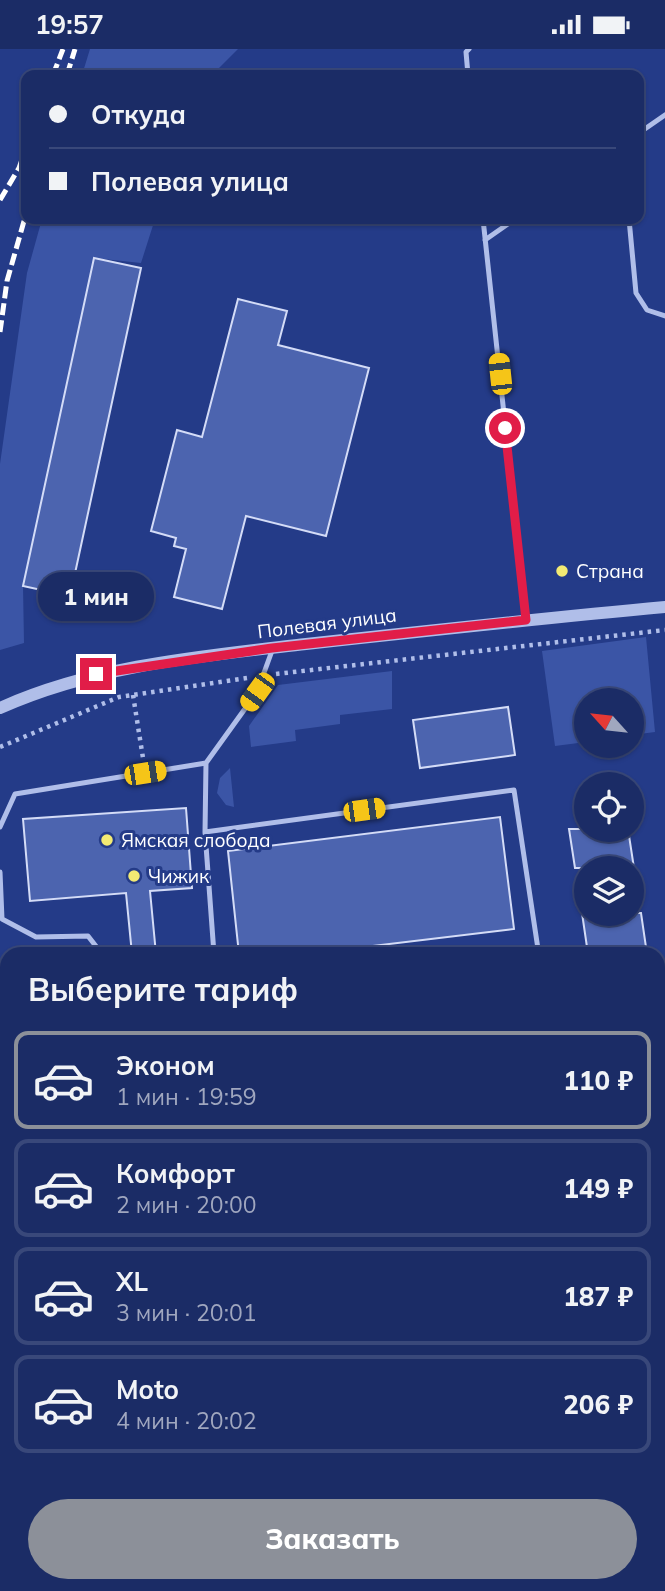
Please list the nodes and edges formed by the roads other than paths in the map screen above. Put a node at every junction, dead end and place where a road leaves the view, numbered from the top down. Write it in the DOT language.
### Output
graph roads {
  1 [pos="469,49"];
  2 [pos="468,70"];
  3 [pos="665,115"];
  4 [pos="644,130"];
  5 [pos="483,224"];
  6 [pos="508,224"];
  7 [pos="629,224"];
  8 [pos="485,240"];
  9 [pos="665,316"];
  10 [pos="665,607"];
  11 [pos="526,620"];
  12 [pos="272,648"];
  13 [pos="0,708"];
  14 [pos="206,764"];
  15 [pos="0,827"];
  16 [pos="205,832"];
  17 [pos="0,872"];
  18 [pos="97,947"];
  19 [pos="213,947"];
  20 [pos="538,947"];
  1 -- 2 [label="lane"];
  3 -- 4 [label="lane"];
  5 -- 8 [label="lane"];
  6 -- 8 [label="lane"];
  7 -- 9 [label="lane"];
  8 -- 11 [label="lane"];
  10 -- 11 [label="street, Полевая улица"];
  11 -- 12 [label="street, Полевая улица"];
  12 -- 13 [label="street, Полевая улица"];
  12 -- 14 [label="lane"];
  14 -- 15 [label="lane"];
  14 -- 16 [label="lane"];
  16 -- 19 [label="lane"];
  16 -- 20 [label="lane"];
  17 -- 18 [label="lane"];
}
